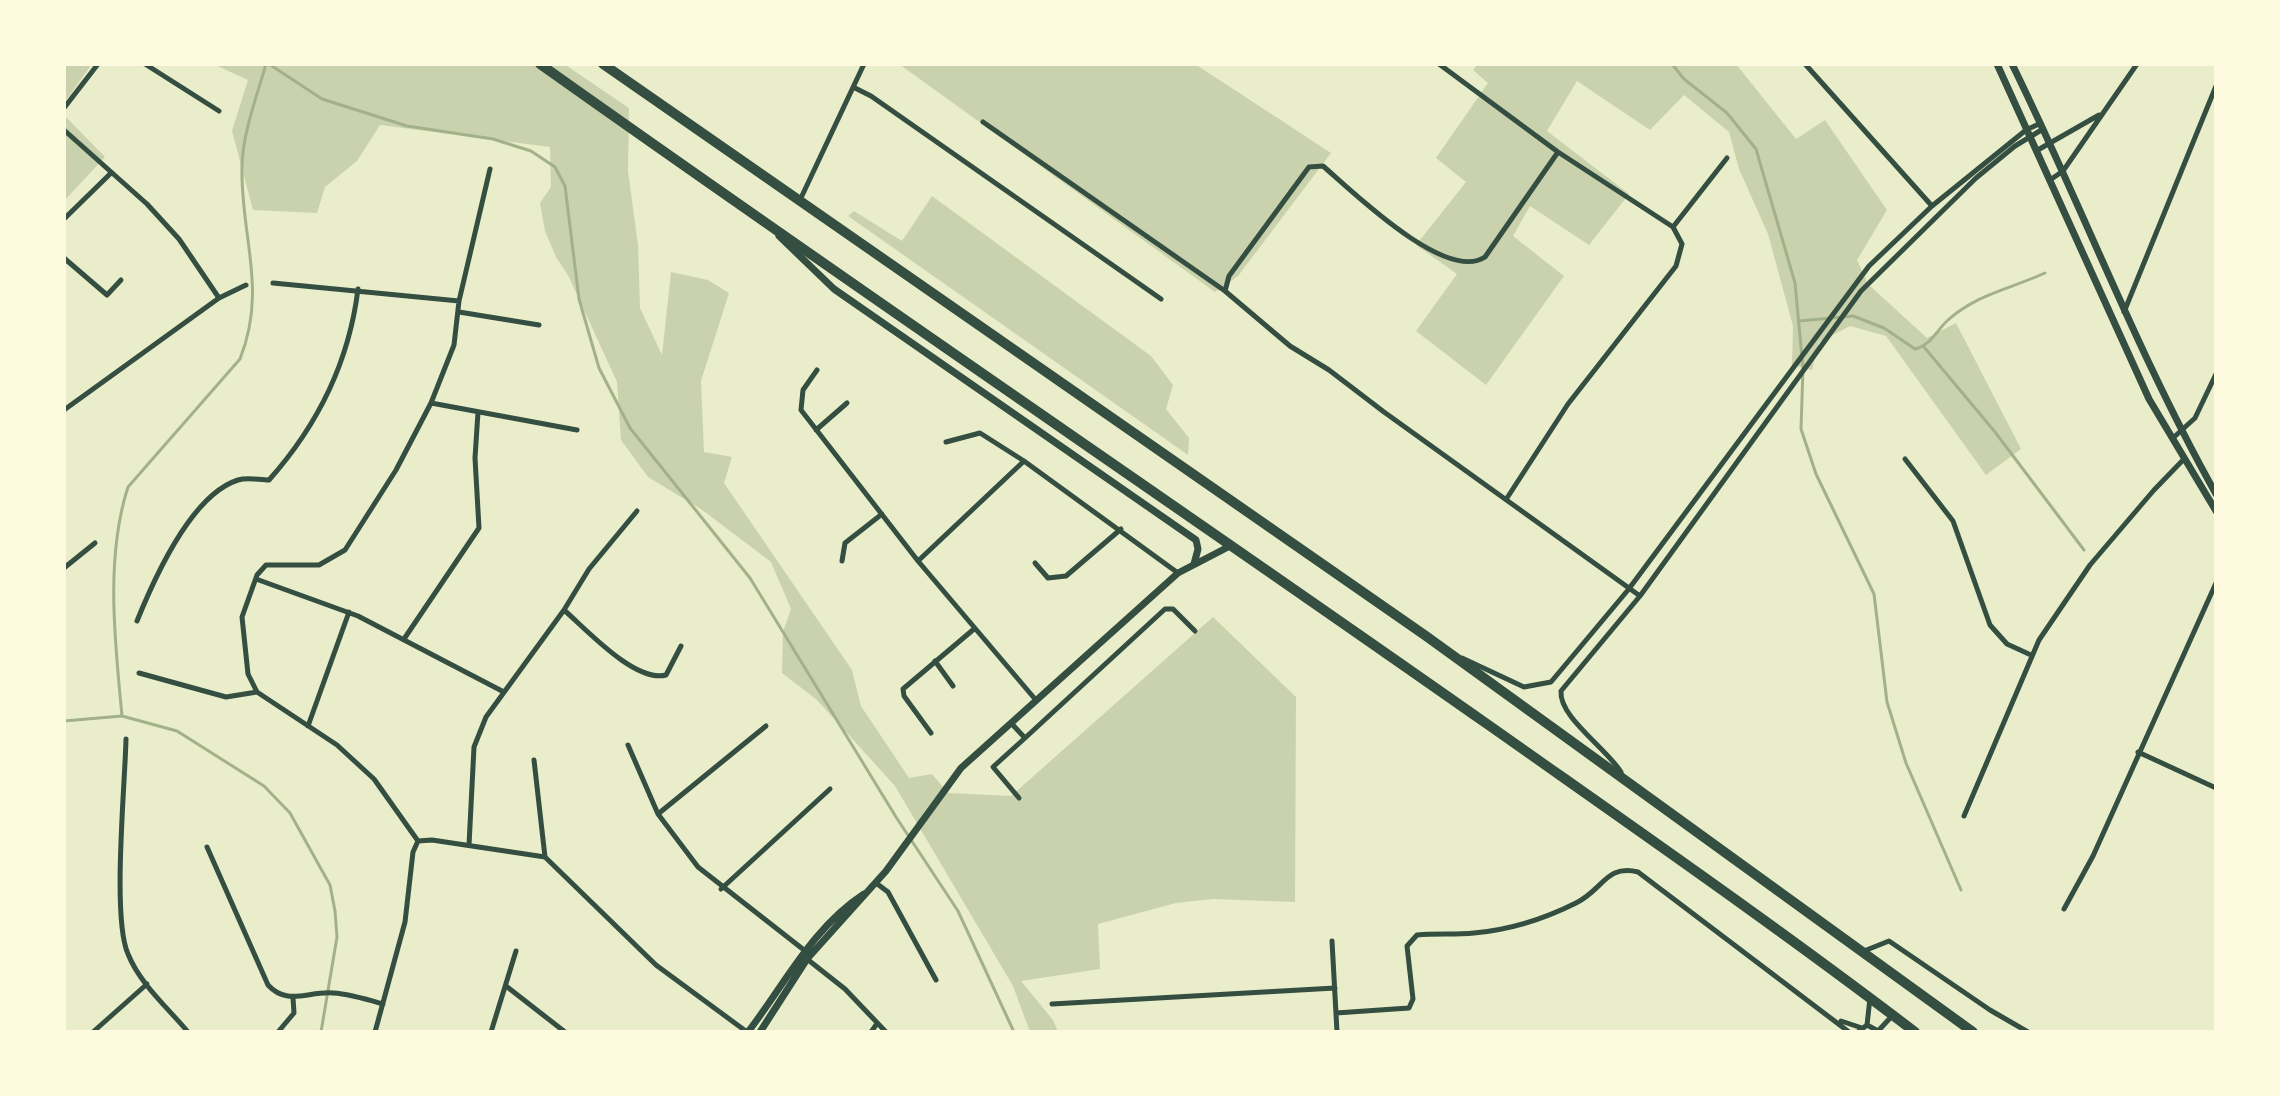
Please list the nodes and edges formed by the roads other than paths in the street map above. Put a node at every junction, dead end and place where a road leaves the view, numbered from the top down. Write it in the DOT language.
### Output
graph roads {
  1 [pos="98,64"];
  2 [pos="145,64"];
  3 [pos="540,64"];
  4 [pos="603,64"];
  5 [pos="864,64"];
  6 [pos="1439,64"];
  7 [pos="1805,64"];
  8 [pos="1997,64"];
  9 [pos="2012,64"];
  10 [pos="2137,64"];
  11 [pos="2216,86"];
  12 [pos="855,88"];
  13 [pos="64,108"];
  14 [pos="219,111"];
  15 [pos="2103,112"];
  16 [pos="983,122"];
  17 [pos="2042,126"];
  18 [pos="64,130"];
  19 [pos="2028,133"];
  20 [pos="2051,143"];
  21 [pos="2036,151"];
  22 [pos="1558,152"];
  23 [pos="1727,158"];
  24 [pos="490,169"];
  25 [pos="2063,171"];
  26 [pos="110,174"];
  27 [pos="2050,180"];
  28 [pos="800,200"];
  29 [pos="1932,206"];
  30 [pos="64,219"];
  31 [pos="1673,227"];
  32 [pos="772,229"];
  33 [pos="64,258"];
  34 [pos="121,280"];
  35 [pos="273,283"];
  36 [pos="246,285"];
  37 [pos="358,289"];
  38 [pos="1225,291"];
  39 [pos="219,298"];
  40 [pos="1161,299"];
  41 [pos="459,301"];
  42 [pos="459,312"];
  43 [pos="2124,313"];
  44 [pos="539,325"];
  45 [pos="817,370"];
  46 [pos="2216,374"];
  47 [pos="431,403"];
  48 [pos="847,403"];
  49 [pos="64,410"];
  50 [pos="478,412"];
  51 [pos="577,430"];
  52 [pos="816,430"];
  53 [pos="2182,432"];
  54 [pos="2173,438"];
  55 [pos="946,442"];
  56 [pos="1905,459"];
  57 [pos="2184,459"];
  58 [pos="1024,461"];
  59 [pos="2216,494"];
  60 [pos="1507,498"];
  61 [pos="637,511"];
  62 [pos="2216,511"];
  63 [pos="882,514"];
  64 [pos="1121,529"];
  65 [pos="95,543"];
  66 [pos="1233,545"];
  67 [pos="842,561"];
  68 [pos="918,561"];
  69 [pos="1035,563"];
  70 [pos="1194,564"];
  71 [pos="64,568"];
  72 [pos="1178,573"];
  73 [pos="256,579"];
  74 [pos="2216,583"];
  75 [pos="1628,590"];
  76 [pos="1640,596"];
  77 [pos="564,610"];
  78 [pos="349,612"];
  79 [pos="137,621"];
  80 [pos="974,629"];
  81 [pos="1195,631"];
  82 [pos="404,639"];
  83 [pos="681,646"];
  84 [pos="1450,654"];
  85 [pos="2031,655"];
  86 [pos="935,661"];
  87 [pos="139,673"];
  88 [pos="953,686"];
  89 [pos="502,691"];
  90 [pos="257,692"];
  91 [pos="1035,699"];
  92 [pos="1011,722"];
  93 [pos="308,726"];
  94 [pos="766,726"];
  95 [pos="931,733"];
  96 [pos="1025,738"];
  97 [pos="126,739"];
  98 [pos="628,745"];
  99 [pos="2138,752"];
  100 [pos="534,760"];
  101 [pos="1622,774"];
  102 [pos="2216,788"];
  103 [pos="830,789"];
  104 [pos="1019,798"];
  105 [pos="658,814"];
  106 [pos="1964,816"];
  107 [pos="418,841"];
  108 [pos="469,845"];
  109 [pos="207,847"];
  110 [pos="545,857"];
  111 [pos="878,881"];
  112 [pos="721,889"];
  113 [pos="869,891"];
  114 [pos="2064,909"];
  115 [pos="1332,941"];
  116 [pos="804,950"];
  117 [pos="516,951"];
  118 [pos="1863,951"];
  119 [pos="807,959"];
  120 [pos="936,980"];
  121 [pos="147,984"];
  122 [pos="506,986"];
  123 [pos="1335,988"];
  124 [pos="1870,997"];
  125 [pos="293,998"];
  126 [pos="383,1004"];
  127 [pos="1052,1004"];
  128 [pos="1336,1013"];
  129 [pos="1893,1015"];
  130 [pos="1836,1019"];
  131 [pos="876,1025"];
  132 [pos="1862,1028"];
  133 [pos="1879,1031"];
  134 [pos="93,1032"];
  135 [pos="188,1032"];
  136 [pos="278,1032"];
  137 [pos="375,1032"];
  138 [pos="491,1032"];
  139 [pos="565,1032"];
  140 [pos="748,1032"];
  141 [pos="760,1032"];
  142 [pos="871,1032"];
  143 [pos="886,1032"];
  144 [pos="1337,1032"];
  145 [pos="1849,1032"];
  146 [pos="1915,1032"];
  147 [pos="1973,1032"];
  148 [pos="2028,1032"];
  1 -- 13 [label="street"];
  2 -- 14 [label="street"];
  3 -- 32 [label="highway"];
  4 -- 28 [label="highway"];
  5 -- 12 [label="street"];
  6 -- 22 [label="street"];
  7 -- 29 [label="street"];
  8 -- 19 [label="street"];
  9 -- 17 [label="street"];
  10 -- 15 [label="street"];
  11 -- 43 [label="street"];
  12 -- 28 [label="street"];
  12 -- 40 [label="street"];
  15 -- 20 [label="street"];
  15 -- 25 [label="street"];
  16 -- 38 [label="street"];
  17 -- 19 [label="street"];
  17 -- 20 [label="street"];
  18 -- 26 [label="street"];
  19 -- 21 [label="street"];
  19 -- 29 [label="street"];
  19 -- 76 [label="street"];
  20 -- 21 [label="street"];
  20 -- 25 [label="street"];
  21 -- 27 [label="street"];
  22 -- 31 [label="street"];
  22 -- 38 [label="street"];
  23 -- 31 [label="street"];
  24 -- 41 [label="street"];
  25 -- 27 [label="street"];
  25 -- 43 [label="street"];
  26 -- 30 [label="street"];
  26 -- 39 [label="street"];
  27 -- 54 [label="street"];
  28 -- 84 [label="highway"];
  29 -- 75 [label="street"];
  31 -- 60 [label="street"];
  32 -- 66 [label="highway"];
  32 -- 70 [label="street"];
  33 -- 34 [label="street"];
  35 -- 37 [label="street"];
  36 -- 39 [label="street"];
  37 -- 41 [label="street"];
  37 -- 79 [label="street"];
  38 -- 60 [label="street"];
  39 -- 49 [label="street"];
  41 -- 42 [label="street"];
  42 -- 44 [label="street"];
  42 -- 47 [label="street"];
  43 -- 53 [label="street"];
  45 -- 52 [label="street"];
  46 -- 53 [label="street"];
  47 -- 50 [label="street"];
  47 -- 73 [label="street"];
  48 -- 52 [label="street"];
  50 -- 51 [label="street"];
  50 -- 82 [label="street"];
  52 -- 63 [label="street"];
  53 -- 54 [label="street"];
  53 -- 59 [label="street"];
  54 -- 57 [label="street"];
  55 -- 58 [label="street"];
  56 -- 85 [label="street"];
  57 -- 62 [label="street"];
  57 -- 85 [label="street"];
  58 -- 64 [label="street"];
  58 -- 68 [label="street"];
  60 -- 75 [label="street"];
  61 -- 77 [label="street"];
  63 -- 67 [label="street"];
  63 -- 68 [label="street"];
  64 -- 69 [label="street"];
  64 -- 72 [label="street"];
  65 -- 71 [label="street"];
  66 -- 70 [label="street"];
  66 -- 124 [label="highway"];
  68 -- 80 [label="street"];
  70 -- 72 [label="street"];
  72 -- 91 [label="street"];
  73 -- 78 [label="street"];
  73 -- 90 [label="street"];
  74 -- 99 [label="street"];
  75 -- 76 [label="street"];
  75 -- 84 [label="street"];
  76 -- 101 [label="street"];
  77 -- 83 [label="street"];
  77 -- 89 [label="street"];
  78 -- 82 [label="street"];
  78 -- 93 [label="street"];
  80 -- 86 [label="street"];
  80 -- 91 [label="street"];
  81 -- 96 [label="street"];
  82 -- 89 [label="street"];
  84 -- 101 [label="highway"];
  85 -- 106 [label="street"];
  86 -- 88 [label="street"];
  86 -- 95 [label="street"];
  87 -- 90 [label="street"];
  89 -- 108 [label="street"];
  90 -- 93 [label="street"];
  91 -- 92 [label="street"];
  92 -- 96 [label="street"];
  92 -- 111 [label="street"];
  93 -- 107 [label="street"];
  94 -- 105 [label="street"];
  96 -- 104 [label="street"];
  97 -- 121 [label="street"];
  98 -- 105 [label="street"];
  99 -- 102 [label="street"];
  99 -- 114 [label="street"];
  100 -- 110 [label="street"];
  101 -- 118 [label="highway"];
  103 -- 112 [label="street"];
  105 -- 112 [label="street"];
  107 -- 108 [label="street"];
  107 -- 126 [label="street"];
  108 -- 110 [label="street"];
  109 -- 125 [label="street"];
  110 -- 140 [label="street"];
  111 -- 113 [label="street"];
  111 -- 120 [label="street"];
  112 -- 116 [label="street"];
  113 -- 116 [label="street"];
  113 -- 119 [label="street"];
  115 -- 123 [label="street"];
  116 -- 140 [label="street"];
  117 -- 122 [label="street"];
  118 -- 147 [label="highway"];
  118 -- 148 [label="street"];
  119 -- 131 [label="street"];
  119 -- 141 [label="street"];
  121 -- 134 [label="street"];
  121 -- 135 [label="street"];
  122 -- 138 [label="street"];
  122 -- 139 [label="street"];
  123 -- 127 [label="street"];
  123 -- 128 [label="street"];
  124 -- 129 [label="highway"];
  124 -- 132 [label="street"];
  125 -- 126 [label="street"];
  125 -- 136 [label="street"];
  126 -- 137 [label="street"];
  128 -- 130 [label="street"];
  128 -- 144 [label="street"];
  129 -- 133 [label="street"];
  129 -- 146 [label="highway"];
  130 -- 132 [label="street"];
  130 -- 145 [label="street"];
  131 -- 142 [label="street"];
  131 -- 143 [label="street"];
  132 -- 133 [label="street"];
}
